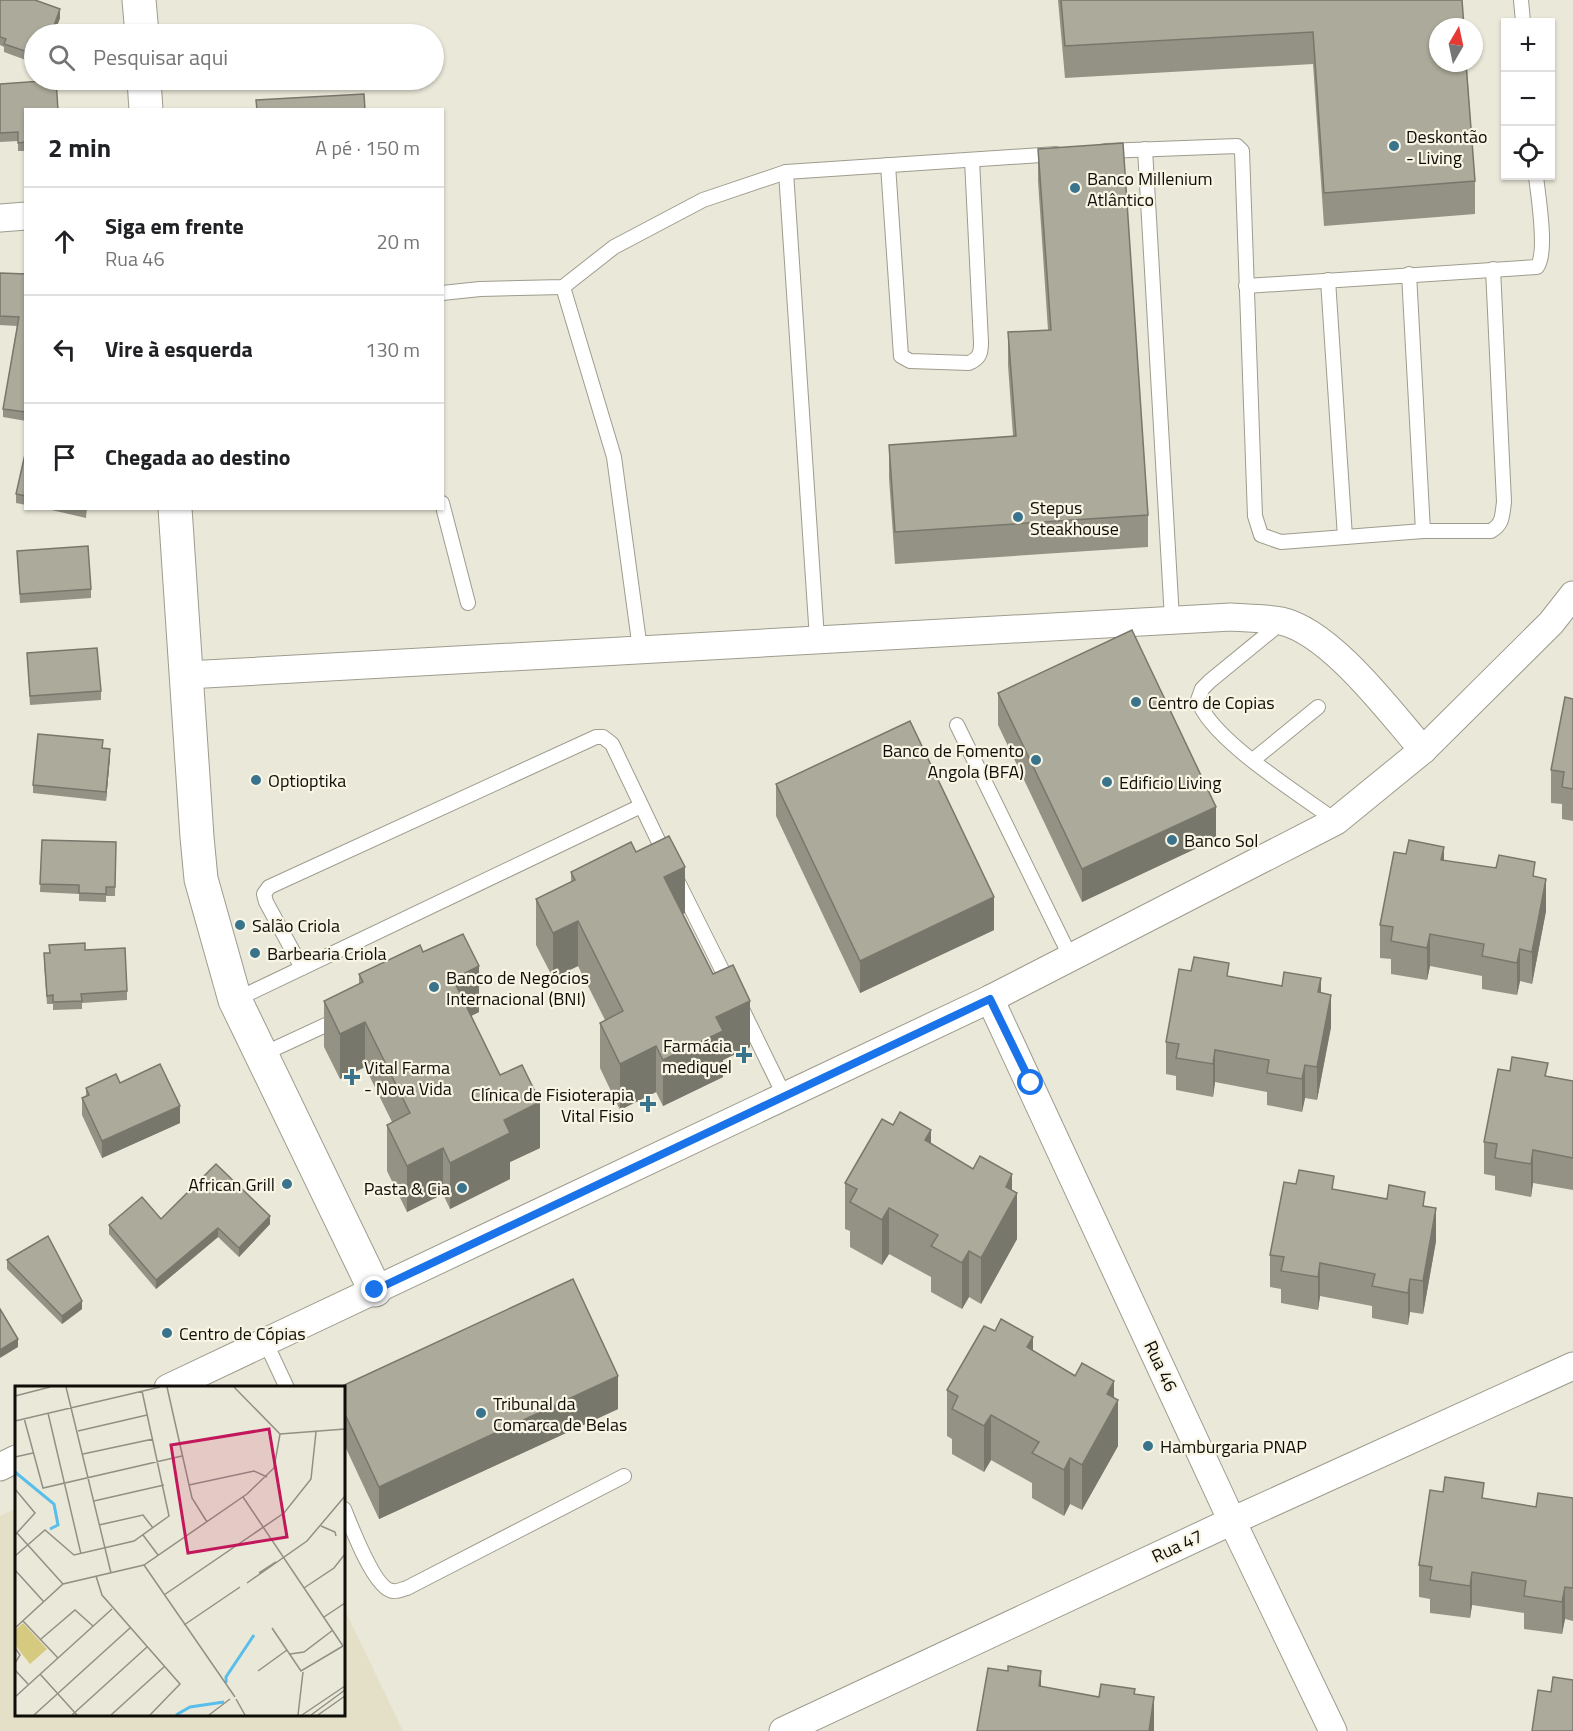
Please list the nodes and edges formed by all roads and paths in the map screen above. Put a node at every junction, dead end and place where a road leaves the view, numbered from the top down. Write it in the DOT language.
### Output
graph roads {
  1 [pos="140,0"];
  2 [pos="1521,0"];
  3 [pos="1526,0"];
  4 [pos="1522,18"];
  5 [pos="1522,18"];
  6 [pos="141,24"];
  7 [pos="145,90"];
  8 [pos="146,108"];
  9 [pos="1145,149"];
  10 [pos="972,160"];
  11 [pos="888,165"];
  12 [pos="786,172"];
  13 [pos="1536,180"];
  14 [pos="24,216"];
  15 [pos="0,218"];
  16 [pos="1493,269"];
  17 [pos="1409,274"];
  18 [pos="1328,280"];
  19 [pos="1246,286"];
  20 [pos="563,287"];
  21 [pos="444,293"];
  22 [pos="175,510"];
  23 [pos="444,510"];
  24 [pos="1423,531"];
  25 [pos="1345,537"];
  26 [pos="1573,595"];
  27 [pos="468,603"];
  28 [pos="1172,619"];
  29 [pos="1283,622"];
  30 [pos="817,639"];
  31 [pos="640,649"];
  32 [pos="187,675"];
  33 [pos="1318,707"];
  34 [pos="957,725"];
  35 [pos="1423,750"];
  36 [pos="1253,760"];
  37 [pos="641,806"];
  38 [pos="1336,821"];
  39 [pos="1071,958"];
  40 [pos="302,968"];
  41 [pos="990,999"];
  42 [pos="235,1000"];
  43 [pos="357,1010"];
  44 [pos="261,1054"];
  45 [pos="785,1096"];
  46 [pos="375,1290"];
  47 [pos="265,1341"];
  48 [pos="1573,1366"];
  49 [pos="172,1386"];
  50 [pos="286,1386"];
  51 [pos="15,1460"];
  52 [pos="0,1467"];
  53 [pos="624,1476"];
  54 [pos="345,1511"];
  55 [pos="1232,1521"];
  56 [pos="783,1731"];
  57 [pos="1334,1731"];
  1 -- 6 [label="street"];
  2 -- 4 [label="lane"];
  3 -- 5 [label="lane"];
  7 -- 8 [label="street"];
  9 -- 10 [label="lane"];
  9 -- 19 [label="lane"];
  9 -- 28 [label="lane"];
  10 -- 11 [label="lane"];
  10 -- 11 [label="lane"];
  11 -- 12 [label="lane"];
  12 -- 20 [label="lane"];
  12 -- 30 [label="lane"];
  13 -- 16 [label="lane"];
  14 -- 15 [label="street"];
  16 -- 17 [label="lane"];
  16 -- 24 [label="lane"];
  17 -- 18 [label="lane"];
  17 -- 24 [label="lane"];
  18 -- 19 [label="lane"];
  18 -- 25 [label="lane"];
  19 -- 25 [label="lane"];
  20 -- 21 [label="lane"];
  20 -- 31 [label="lane"];
  22 -- 32 [label="street"];
  23 -- 27 [label="lane"];
  24 -- 25 [label="lane"];
  26 -- 35 [label="street"];
  28 -- 29 [label="street"];
  28 -- 30 [label="street"];
  29 -- 35 [label="street"];
  29 -- 36 [label="lane"];
  30 -- 31 [label="street"];
  31 -- 32 [label="street"];
  32 -- 42 [label="street"];
  33 -- 36 [label="lane"];
  34 -- 39 [label="lane"];
  35 -- 38 [label="street"];
  36 -- 38 [label="lane"];
  37 -- 40 [label="lane"];
  37 -- 40 [label="lane"];
  37 -- 45 [label="lane"];
  38 -- 39 [label="street"];
  39 -- 41 [label="street"];
  40 -- 42 [label="lane"];
  41 -- 45 [label="street"];
  41 -- 55 [label="street, Rua 46"];
  42 -- 44 [label="street"];
  43 -- 44 [label="lane"];
  44 -- 46 [label="street"];
  45 -- 46 [label="street"];
  46 -- 47 [label="street"];
  47 -- 49 [label="street"];
  47 -- 50 [label="lane"];
  48 -- 55 [label="street, Rua 47"];
  51 -- 52 [label="street"];
  53 -- 54 [label="lane"];
  55 -- 56 [label="street, Rua 47"];
  55 -- 57 [label="street, Rua 46"];
}
